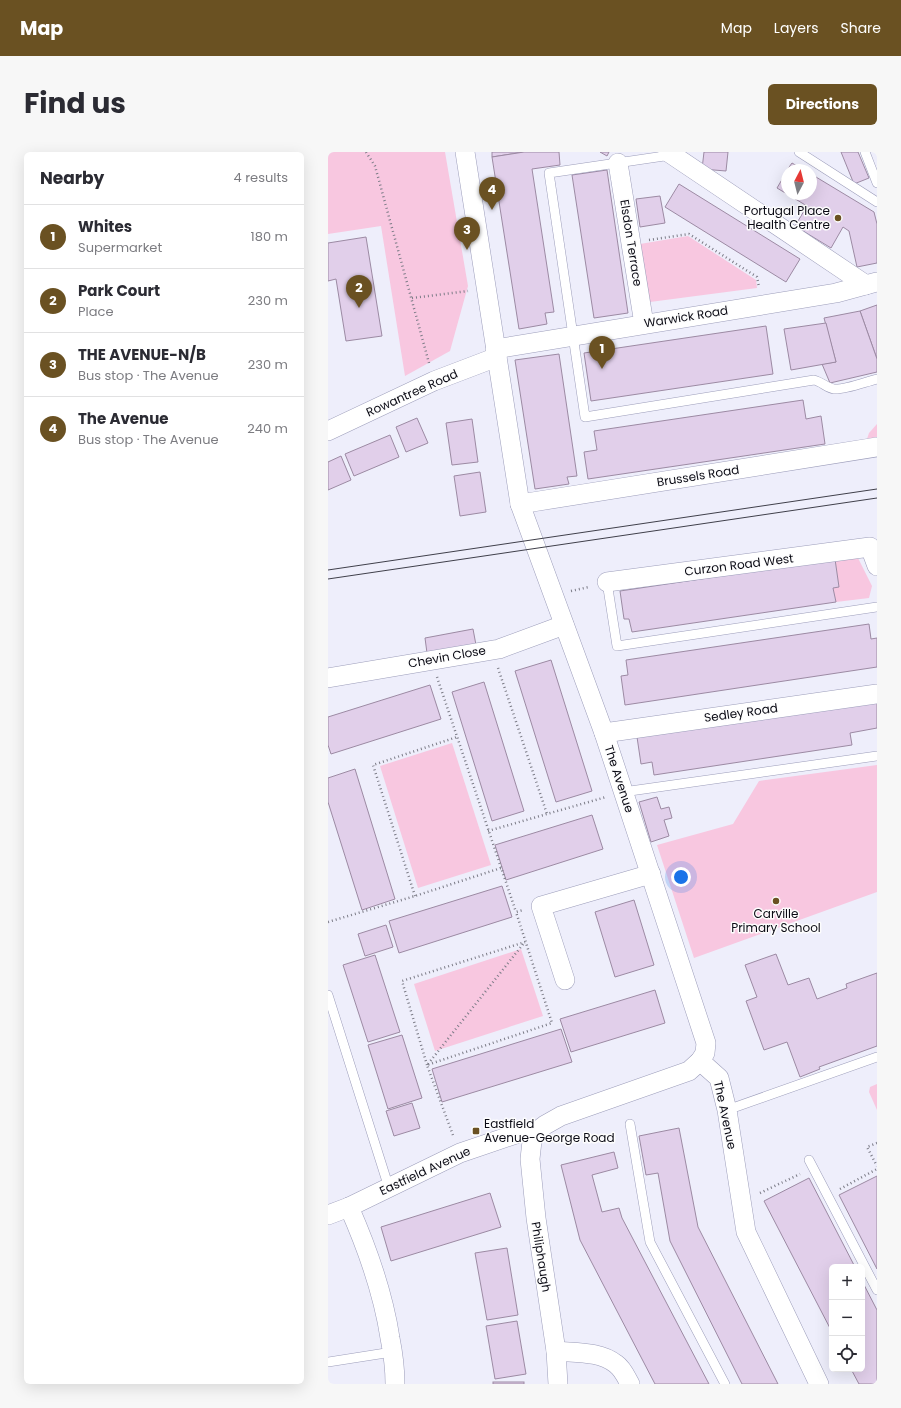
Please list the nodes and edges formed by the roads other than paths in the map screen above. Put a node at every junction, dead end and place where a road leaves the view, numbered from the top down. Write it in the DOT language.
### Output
graph roads {
  1 [pos="465,152"];
  2 [pos="799,152"];
  3 [pos="865,152"];
  4 [pos="670,153"];
  5 [pos="618,163"];
  6 [pos="877,183"];
  7 [pos="877,202"];
  8 [pos="872,284"];
  9 [pos="644,324"];
  10 [pos="573,335"];
  11 [pos="496,353"];
  12 [pos="877,379"];
  13 [pos="328,431"];
  14 [pos="877,447"];
  15 [pos="520,504"];
  16 [pos="873,547"];
  17 [pos="877,566"];
  18 [pos="607,582"];
  19 [pos="877,606"];
  20 [pos="564,625"];
  21 [pos="328,678"];
  22 [pos="877,694"];
  23 [pos="604,733"];
  24 [pos="877,756"];
  25 [pos="624,792"];
  26 [pos="651,874"];
  27 [pos="565,980"];
  28 [pos="328,995"];
  29 [pos="877,1057"];
  30 [pos="700,1061"];
  31 [pos="727,1110"];
  32 [pos="630,1124"];
  33 [pos="536,1131"];
  34 [pos="811,1164"];
  35 [pos="389,1188"];
  36 [pos="350,1207"];
  37 [pos="328,1215"];
  38 [pos="877,1290"];
  39 [pos="556,1351"];
  40 [pos="392,1352"];
  41 [pos="328,1362"];
  42 [pos="395,1384"];
  43 [pos="558,1384"];
  44 [pos="630,1384"];
  45 [pos="725,1384"];
  46 [pos="819,1384"];
  1 -- 11 [label="street, The Avenue"];
  2 -- 7 [label="lane"];
  3 -- 6 [label="lane"];
  4 -- 5 [label="lane"];
  4 -- 8 [label="street"];
  5 -- 9 [label="street, Elsdon Terrace"];
  5 -- 10 [label="lane"];
  8 -- 9 [label="street, Warwick Road"];
  9 -- 10 [label="street, Warwick Road"];
  10 -- 11 [label="street, Warwick Road"];
  10 -- 12 [label="lane"];
  11 -- 13 [label="street, Rowantree Road"];
  11 -- 15 [label="street, The Avenue"];
  14 -- 15 [label="street, Brussels Road"];
  15 -- 20 [label="street, The Avenue"];
  16 -- 17 [label="street"];
  16 -- 18 [label="street, Curzon Road West"];
  18 -- 19 [label="lane"];
  20 -- 21 [label="street, Chevin Close"];
  20 -- 23 [label="street, The Avenue"];
  22 -- 23 [label="street, Sedley Road"];
  23 -- 25 [label="street, The Avenue"];
  24 -- 25 [label="lane"];
  25 -- 26 [label="street, The Avenue"];
  26 -- 27 [label="street"];
  26 -- 30 [label="street, The Avenue"];
  28 -- 35 [label="lane"];
  29 -- 31 [label="lane"];
  30 -- 31 [label="street, The Avenue"];
  30 -- 33 [label="street, Eastfield Avenue"];
  31 -- 46 [label="street, The Avenue"];
  32 -- 45 [label="lane"];
  33 -- 35 [label="street, Eastfield Avenue"];
  33 -- 39 [label="street, Philiphaugh"];
  34 -- 38 [label="lane"];
  35 -- 36 [label="street, Eastfield Avenue"];
  36 -- 37 [label="street, Eastfield Avenue"];
  36 -- 40 [label="street"];
  39 -- 43 [label="street, Philiphaugh"];
  39 -- 44 [label="street"];
  40 -- 41 [label="lane"];
  40 -- 42 [label="street"];
}
